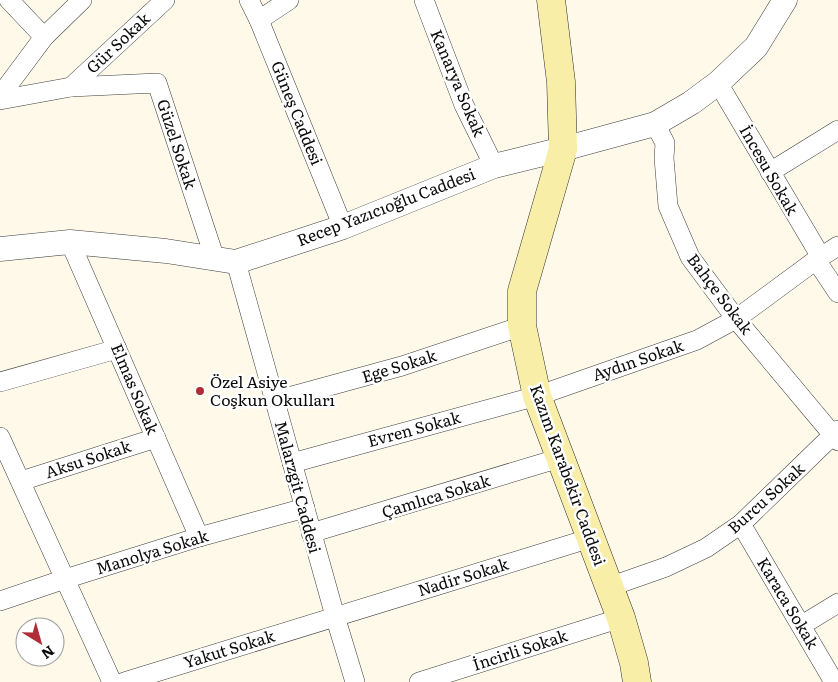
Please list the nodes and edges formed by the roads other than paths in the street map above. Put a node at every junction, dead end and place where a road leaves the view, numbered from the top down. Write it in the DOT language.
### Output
graph roads {
  1 [pos="9,0"];
  2 [pos="82,0"];
  3 [pos="165,0"];
  4 [pos="249,0"];
  5 [pos="289,0"];
  6 [pos="424,0"];
  7 [pos="551,0"];
  8 [pos="786,0"];
  9 [pos="259,20"];
  10 [pos="44,37"];
  11 [pos="718,83"];
  12 [pos="71,87"];
  13 [pos="0,96"];
  14 [pos="0,100"];
  15 [pos="655,124"];
  16 [pos="838,130"];
  17 [pos="563,149"];
  18 [pos="494,166"];
  19 [pos="770,172"];
  20 [pos="343,227"];
  21 [pos="70,242"];
  22 [pos="838,246"];
  23 [pos="0,249"];
  24 [pos="819,259"];
  25 [pos="225,260"];
  26 [pos="838,293"];
  27 [pos="736,319"];
  28 [pos="522,326"];
  29 [pos="118,349"];
  30 [pos="0,382"];
  31 [pos="537,396"];
  32 [pos="274,401"];
  33 [pos="836,436"];
  34 [pos="0,437"];
  35 [pos="156,438"];
  36 [pos="560,458"];
  37 [pos="292,463"];
  38 [pos="21,481"];
  39 [pos="305,508"];
  40 [pos="741,524"];
  41 [pos="311,533"];
  42 [pos="199,537"];
  43 [pos="590,538"];
  44 [pos="64,579"];
  45 [pos="609,587"];
  46 [pos="0,601"];
  47 [pos="838,603"];
  48 [pos="334,616"];
  49 [pos="621,618"];
  50 [pos="802,626"];
  51 [pos="112,682"];
  52 [pos="124,682"];
  53 [pos="355,682"];
  54 [pos="419,682"];
  55 [pos="637,682"];
  56 [pos="834,682"];
  1 -- 10 [label="street"];
  2 -- 10 [label="street"];
  3 -- 12 [label="street, Gür Sokak"];
  4 -- 9 [label="street, Güneş Caddesi"];
  5 -- 9 [label="street"];
  6 -- 18 [label="street, Kanarya Sokak"];
  7 -- 17 [label="main road, Kazım Karabekir Caddesi"];
  8 -- 11 [label="street, Recep Yazıcıoğlu Caddesi"];
  9 -- 20 [label="street, Güneş Caddesi"];
  10 -- 13 [label="street"];
  11 -- 15 [label="street, Recep Yazıcıoğlu Caddesi"];
  11 -- 19 [label="street, İncesu Sokak"];
  12 -- 14 [label="street"];
  12 -- 25 [label="street, Güzel Sokak"];
  15 -- 17 [label="street, Recep Yazıcıoğlu Caddesi"];
  15 -- 27 [label="street, Bahçe Sokak"];
  16 -- 19 [label="street"];
  17 -- 18 [label="street, Recep Yazıcıoğlu Caddesi"];
  17 -- 28 [label="main road, Kazım Karabekir Caddesi"];
  18 -- 20 [label="street, Recep Yazıcıoğlu Caddesi"];
  19 -- 24 [label="street, İncesu Sokak"];
  20 -- 25 [label="street, Recep Yazıcıoğlu Caddesi"];
  21 -- 23 [label="street, Recep Yazıcıoğlu Caddesi"];
  21 -- 25 [label="street, Recep Yazıcıoğlu Caddesi"];
  21 -- 29 [label="street, Elmas Sokak"];
  22 -- 24 [label="street, Aydın Sokak"];
  24 -- 26 [label="street, İncesu Sokak"];
  24 -- 27 [label="street, Aydın Sokak"];
  25 -- 32 [label="street, Malarzgit Caddesi"];
  27 -- 31 [label="street, Aydın Sokak"];
  27 -- 33 [label="street, Bahçe Sokak"];
  28 -- 31 [label="main road, Kazım Karabekir Caddesi"];
  28 -- 32 [label="street, Ege Sokak"];
  29 -- 30 [label="street"];
  29 -- 35 [label="street, Elmas Sokak"];
  31 -- 36 [label="main road, Kazım Karabekir Caddesi"];
  31 -- 37 [label="street, Evren Sokak"];
  32 -- 37 [label="street, Malarzgit Caddesi"];
  33 -- 40 [label="street, Burcu Sokak"];
  34 -- 38 [label="street"];
  35 -- 38 [label="street, Aksu Sokak"];
  35 -- 42 [label="street, Elmas Sokak"];
  36 -- 41 [label="street, Çamlıca Sokak"];
  36 -- 43 [label="main road, Kazım Karabekir Caddesi"];
  37 -- 39 [label="street, Malarzgit Caddesi"];
  38 -- 44 [label="street"];
  39 -- 41 [label="street, Malarzgit Caddesi"];
  39 -- 42 [label="street, Manolya Sokak"];
  40 -- 45 [label="street, Burcu Sokak"];
  40 -- 50 [label="street, Karaca Sokak"];
  41 -- 48 [label="street, Malarzgit Caddesi"];
  42 -- 44 [label="street, Manolya Sokak"];
  43 -- 45 [label="main road, Kazım Karabekir Caddesi"];
  43 -- 48 [label="street, Nadir Sokak"];
  44 -- 46 [label="street, Manolya Sokak"];
  44 -- 51 [label="street"];
  45 -- 49 [label="main road, Kazım Karabekir Caddesi"];
  47 -- 50 [label="street"];
  48 -- 52 [label="street, Yakut Sokak"];
  48 -- 53 [label="street, Malarzgit Caddesi"];
  49 -- 54 [label="street, İncirli Sokak"];
  49 -- 55 [label="main road, Kazım Karabekir Caddesi"];
  50 -- 56 [label="street, Karaca Sokak"];
}
